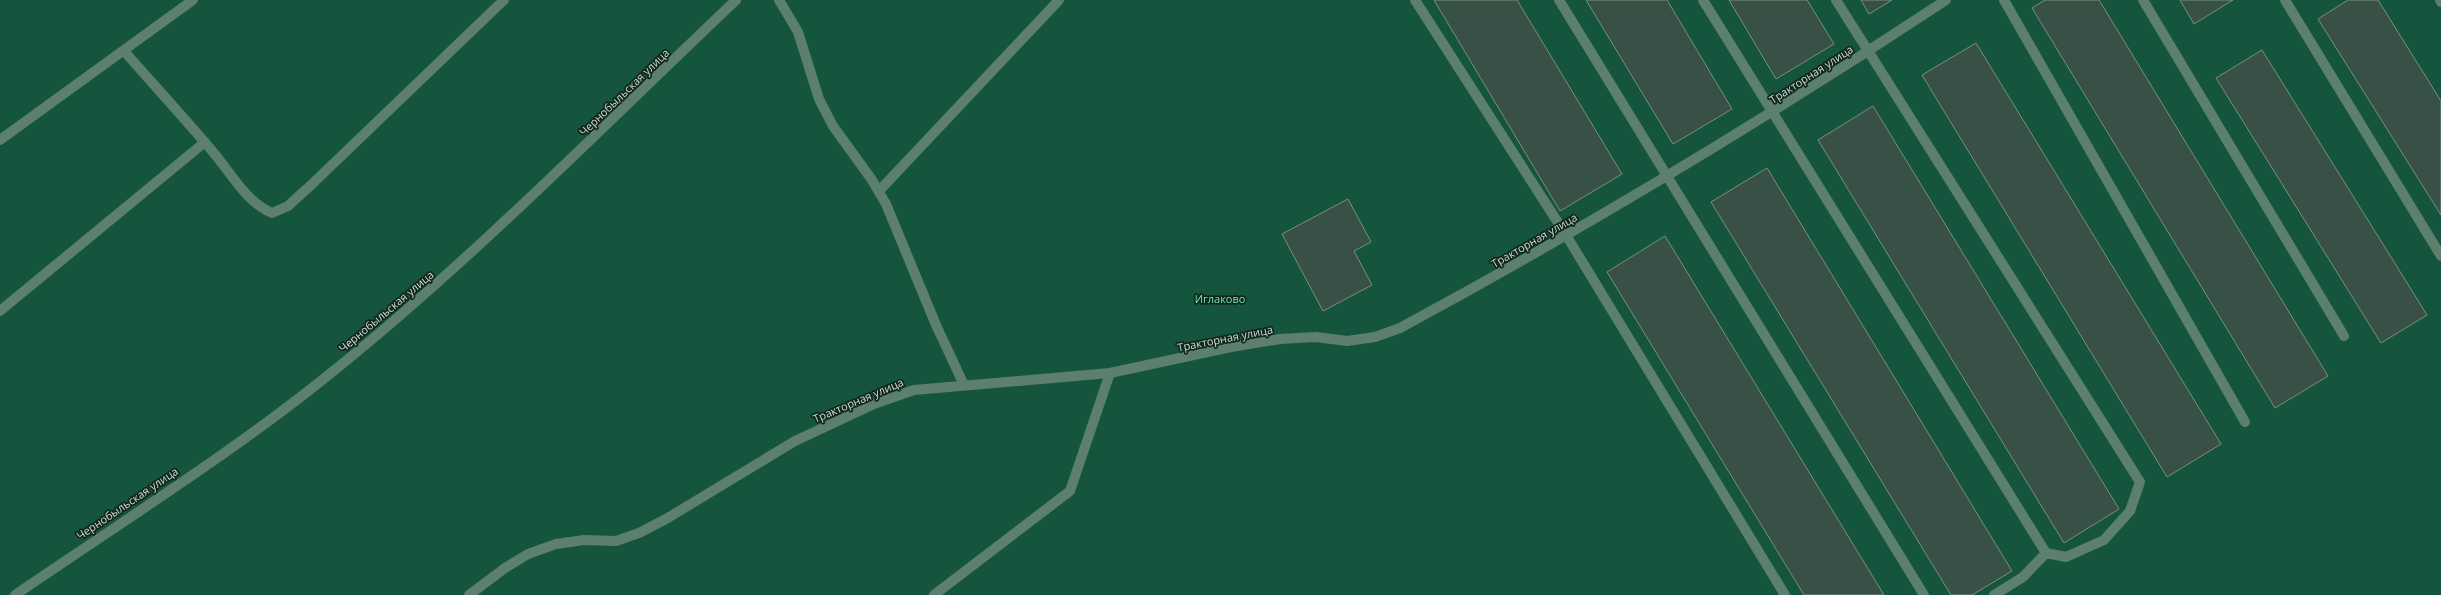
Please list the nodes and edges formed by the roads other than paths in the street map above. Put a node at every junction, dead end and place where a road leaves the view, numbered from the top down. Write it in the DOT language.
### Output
graph roads {
  1 [pos="193,0"];
  2 [pos="504,0"];
  3 [pos="736,0"];
  4 [pos="779,0"];
  5 [pos="1059,0"];
  6 [pos="1415,0"];
  7 [pos="1559,0"];
  8 [pos="1704,0"];
  9 [pos="1836,0"];
  10 [pos="1946,0"];
  11 [pos="2004,0"];
  12 [pos="2143,0"];
  13 [pos="2285,0"];
  14 [pos="124,51"];
  15 [pos="1867,52"];
  16 [pos="1774,111"];
  17 [pos="0,140"];
  18 [pos="205,142"];
  19 [pos="1667,177"];
  20 [pos="879,192"];
  21 [pos="1566,235"];
  22 [pos="2441,256"];
  23 [pos="0,312"];
  24 [pos="2344,336"];
  25 [pos="1110,373"];
  26 [pos="964,385"];
  27 [pos="2245,422"];
  28 [pos="2046,553"];
  29 [pos="14,595"];
  30 [pos="469,595"];
  31 [pos="934,595"];
  32 [pos="1785,595"];
  33 [pos="1924,595"];
  34 [pos="1994,595"];
  1 -- 14 [label="street"];
  2 -- 18 [label="street"];
  3 -- 29 [label="street, Чернобыльская улица"];
  4 -- 20 [label="street"];
  5 -- 20 [label="street"];
  6 -- 21 [label="street"];
  7 -- 19 [label="street"];
  8 -- 16 [label="street"];
  9 -- 15 [label="street"];
  10 -- 15 [label="street, Тракторная улица"];
  11 -- 27 [label="street"];
  12 -- 24 [label="street"];
  13 -- 22 [label="street"];
  14 -- 17 [label="street"];
  14 -- 18 [label="street"];
  15 -- 16 [label="street, Тракторная улица"];
  15 -- 28 [label="street"];
  16 -- 19 [label="street, Тракторная улица"];
  16 -- 28 [label="street"];
  18 -- 23 [label="street"];
  19 -- 21 [label="street, Тракторная улица"];
  19 -- 33 [label="street"];
  20 -- 26 [label="street"];
  21 -- 25 [label="street, Тракторная улица"];
  21 -- 32 [label="street"];
  25 -- 26 [label="street, Тракторная улица"];
  25 -- 31 [label="street"];
  26 -- 30 [label="street, Тракторная улица"];
  28 -- 34 [label="street"];
}
